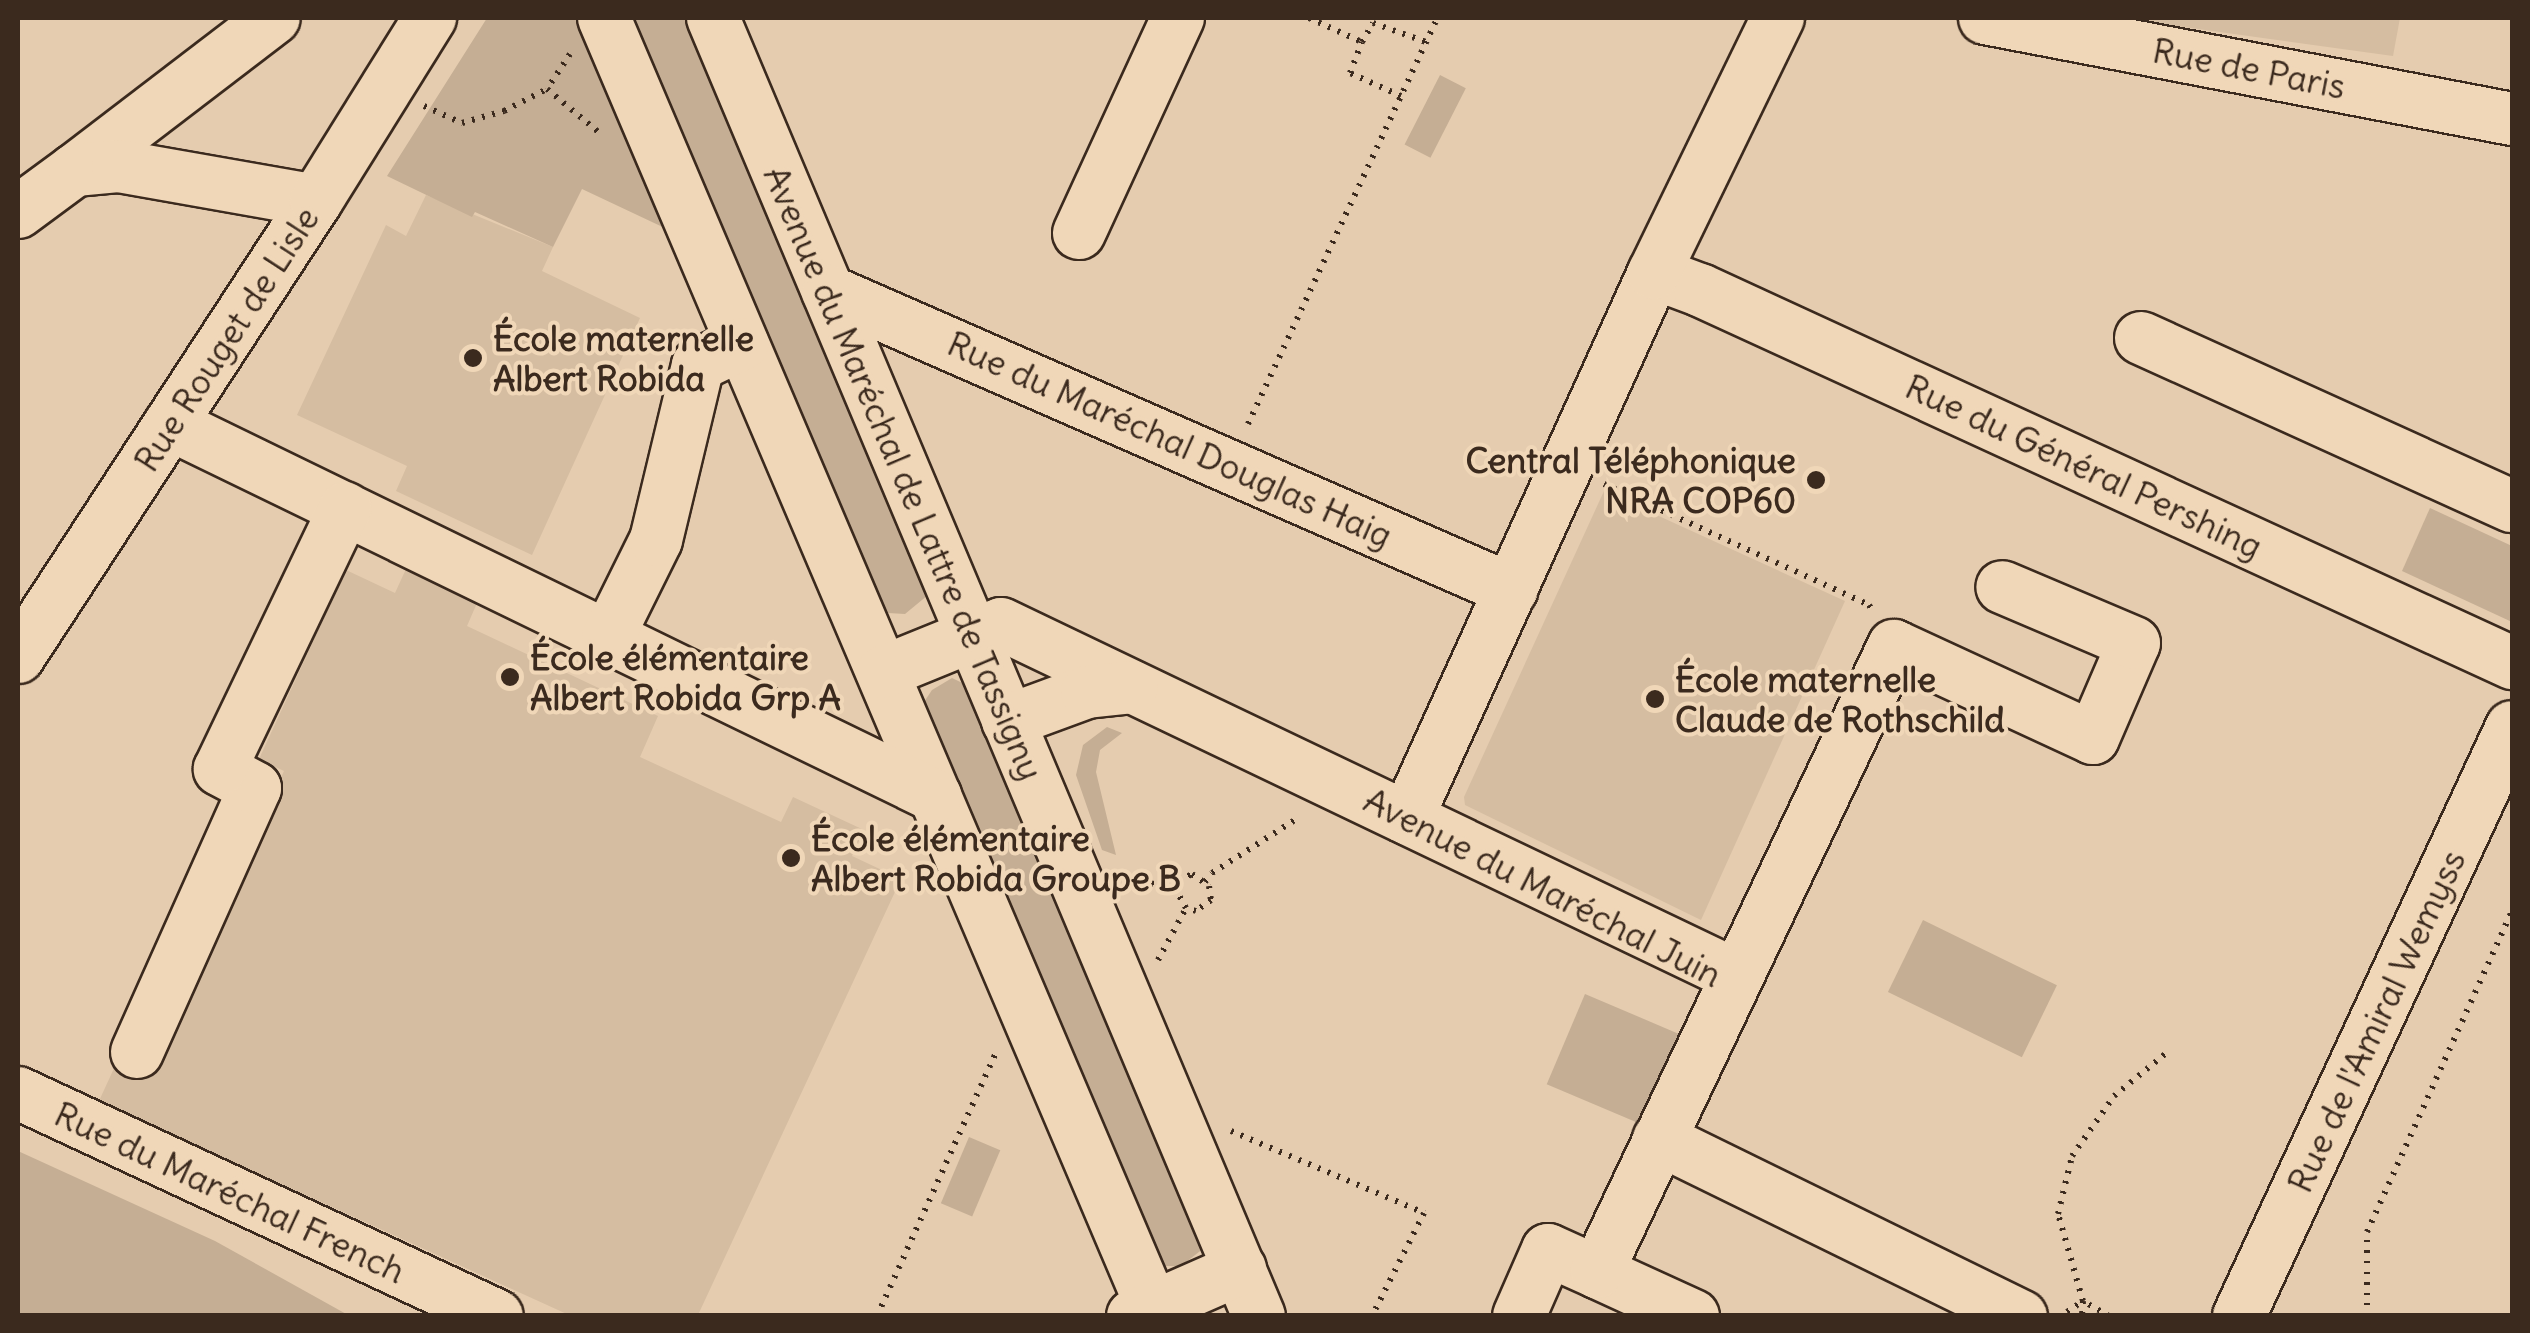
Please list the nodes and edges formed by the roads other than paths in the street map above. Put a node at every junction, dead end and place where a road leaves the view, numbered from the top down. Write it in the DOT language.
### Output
graph roads {
  1 [pos="274,18"];
  2 [pos="430,18"];
  3 [pos="604,18"];
  4 [pos="712,18"];
  5 [pos="1178,18"];
  6 [pos="1778,18"];
  7 [pos="1985,18"];
  8 [pos="2512,118"];
  9 [pos="75,170"];
  10 [pos="316,201"];
  11 [pos="18,212"];
  12 [pos="1080,233"];
  13 [pos="1654,273"];
  14 [pos="828,291"];
  15 [pos="2141,338"];
  16 [pos="742,344"];
  17 [pos="170,424"];
  18 [pos="2512,506"];
  19 [pos="344,508"];
  20 [pos="2002,588"];
  21 [pos="1511,590"];
  22 [pos="972,634"];
  23 [pos="608,637"];
  24 [pos="18,658"];
  25 [pos="2512,663"];
  26 [pos="883,672"];
  27 [pos="1132,687"];
  28 [pos="1008,721"];
  29 [pos="2512,727"];
  30 [pos="2500,788"];
  31 [pos="935,796"];
  32 [pos="1408,818"];
  33 [pos="1735,975"];
  34 [pos="137,1052"];
  35 [pos="18,1092"];
  36 [pos="1659,1139"];
  37 [pos="1597,1272"];
  38 [pos="1250,1292"];
  39 [pos="1147,1313"];
  40 [pos="497,1316"];
  41 [pos="1519,1316"];
  42 [pos="1693,1316"];
  43 [pos="2021,1316"];
  44 [pos="2239,1316"];
  1 -- 9 [label="street"];
  2 -- 10 [label="street, Rue Rouget de Lisle"];
  3 -- 16 [label="street"];
  4 -- 14 [label="street, Avenue du Maréchal de Lattre de Tassigny"];
  5 -- 12 [label="street"];
  6 -- 13 [label="street"];
  7 -- 8 [label="street, Rue de Paris"];
  9 -- 10 [label="street"];
  9 -- 11 [label="street"];
  10 -- 17 [label="street, Rue Rouget de Lisle"];
  13 -- 21 [label="street"];
  13 -- 25 [label="street, Rue du Général Pershing"];
  14 -- 21 [label="street, Rue du Maréchal Douglas Haig"];
  14 -- 22 [label="street, Avenue du Maréchal de Lattre de Tassigny"];
  15 -- 18 [label="street"];
  16 -- 23 [label="street"];
  16 -- 26 [label="street"];
  17 -- 19 [label="street"];
  17 -- 24 [label="street, Rue Rouget de Lisle"];
  19 -- 23 [label="street"];
  19 -- 34 [label="street"];
  20 -- 33 [label="street"];
  21 -- 32 [label="street"];
  22 -- 26 [label="street"];
  22 -- 27 [label="street"];
  22 -- 28 [label="street, Avenue du Maréchal de Lattre de Tassigny"];
  23 -- 31 [label="street"];
  26 -- 31 [label="street"];
  27 -- 28 [label="street"];
  27 -- 32 [label="street, Avenue du Maréchal Juin"];
  28 -- 38 [label="street, Avenue du Maréchal de Lattre de Tassigny"];
  29 -- 30 [label="street, Rue de l'Amiral Wemyss"];
  30 -- 44 [label="street, Rue de l'Amiral Wemyss"];
  31 -- 39 [label="street"];
  32 -- 33 [label="street, Avenue du Maréchal Juin"];
  33 -- 36 [label="street, Avenue du Maréchal Juin"];
  35 -- 40 [label="street, Rue du Maréchal French"];
  36 -- 37 [label="street, Avenue du Maréchal Juin"];
  36 -- 43 [label="street"];
  37 -- 41 [label="street"];
  37 -- 42 [label="street"];
  38 -- 39 [label="street"];
}
